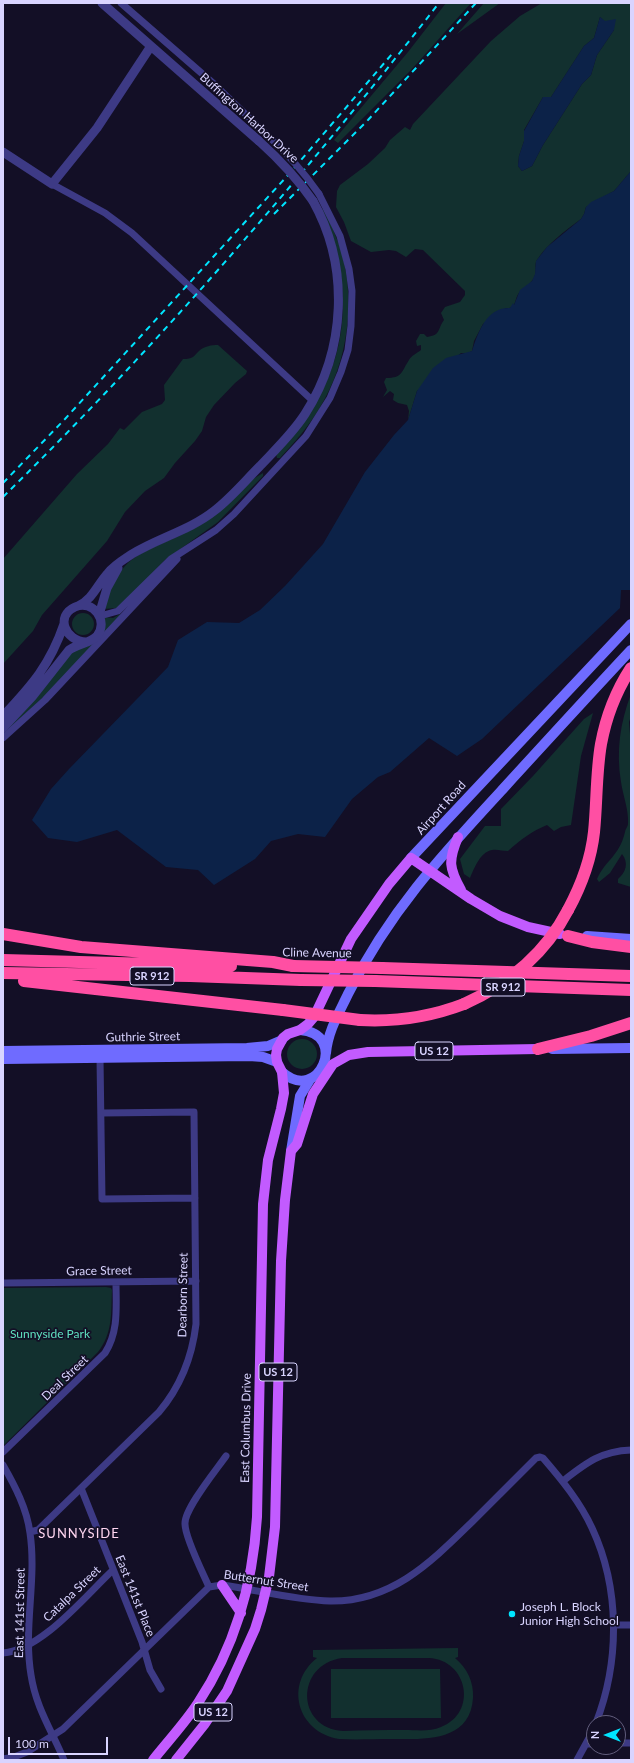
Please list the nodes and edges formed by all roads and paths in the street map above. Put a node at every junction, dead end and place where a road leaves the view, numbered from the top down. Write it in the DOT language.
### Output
graph roads {
  1 [pos="102,3"];
  2 [pos="121,3"];
  3 [pos="151,46"];
  4 [pos="3,152"];
  5 [pos="52,184"];
  6 [pos="313,401"];
  7 [pos="189,548"];
  8 [pos="127,557"];
  9 [pos="78,606"];
  10 [pos="99,615"];
  11 [pos="64,624"];
  12 [pos="631,624"];
  13 [pos="86,642"];
  14 [pos="631,650"];
  15 [pos="631,668"];
  16 [pos="3,716"];
  17 [pos="3,728"];
  18 [pos="3,738"];
  19 [pos="458,837"];
  20 [pos="411,858"];
  21 [pos="429,870"];
  22 [pos="463,894"];
  23 [pos="3,934"];
  24 [pos="568,936"];
  25 [pos="631,939"];
  26 [pos="631,947"];
  27 [pos="3,960"];
  28 [pos="292,966"];
  29 [pos="3,973"];
  30 [pos="631,976"];
  31 [pos="3,978"];
  32 [pos="631,990"];
  33 [pos="631,1023"];
  34 [pos="300,1030"];
  35 [pos="282,1040"];
  36 [pos="631,1048"];
  37 [pos="538,1049"];
  38 [pos="3,1051"];
  39 [pos="326,1053"];
  40 [pos="100,1058"];
  41 [pos="3,1059"];
  42 [pos="277,1062"];
  43 [pos="333,1064"];
  44 [pos="282,1072"];
  45 [pos="314,1076"];
  46 [pos="101,1113"];
  47 [pos="291,1152"];
  48 [pos="194,1198"];
  49 [pos="196,1281"];
  50 [pos="116,1282"];
  51 [pos="3,1283"];
  52 [pos="631,1450"];
  53 [pos="3,1452"];
  54 [pos="226,1456"];
  55 [pos="3,1465"];
  56 [pos="563,1481"];
  57 [pos="81,1488"];
  58 [pos="30,1532"];
  59 [pos="113,1570"];
  60 [pos="222,1585"];
  61 [pos="209,1588"];
  62 [pos="248,1588"];
  63 [pos="266,1592"];
  64 [pos="241,1613"];
  65 [pos="614,1625"];
  66 [pos="631,1625"];
  67 [pos="29,1645"];
  68 [pos="144,1651"];
  69 [pos="3,1653"];
  70 [pos="161,1689"];
  71 [pos="598,1715"];
  72 [pos="53,1736"];
  73 [pos="586,1744"];
  74 [pos="3,1759"];
  75 [pos="64,1760"];
  76 [pos="153,1760"];
  77 [pos="176,1760"];
  78 [pos="577,1760"];
  1 -- 3 [label="street, Buffington Harbor Drive"];
  2 -- 7 [label="street, bridge"];
  3 -- 5 [label="street"];
  3 -- 6 [label="street, Buffington Harbor Drive, bridge"];
  4 -- 5 [label="street"];
  5 -- 6 [label="street"];
  6 -- 8 [label="street, Buffington Harbor Drive"];
  7 -- 10 [label="street"];
  7 -- 18 [label="street"];
  8 -- 9 [label="street, Buffington Harbor Drive"];
  8 -- 10 [label="street, Buffington Harbor Drive"];
  9 -- 10 [label="street"];
  9 -- 11 [label="street"];
  10 -- 13 [label="street"];
  11 -- 13 [label="street"];
  11 -- 16 [label="street"];
  12 -- 20 [label="main road, Airport Road"];
  13 -- 17 [label="street"];
  14 -- 19 [label="main road"];
  15 -- 31 [label="highway, bridge"];
  19 -- 21 [label="main road"];
  19 -- 22 [label="main road"];
  20 -- 21 [label="main road"];
  20 -- 34 [label="main road, Airport Road"];
  21 -- 22 [label="main road"];
  21 -- 39 [label="main road"];
  22 -- 24 [label="main road"];
  23 -- 28 [label="highway"];
  24 -- 25 [label="main road"];
  24 -- 26 [label="highway"];
  27 -- 28 [label="highway, Cline Avenue / SR 912"];
  28 -- 30 [label="highway, Cline Avenue / SR 912, bridge"];
  29 -- 32 [label="highway, SR 912, bridge"];
  33 -- 37 [label="highway, US 12"];
  34 -- 35 [label="main road"];
  34 -- 39 [label="main road"];
  35 -- 38 [label="main road, Guthrie Street"];
  35 -- 42 [label="main road"];
  36 -- 37 [label="main road"];
  37 -- 43 [label="main road, US 12"];
  39 -- 45 [label="main road"];
  40 -- 41 [label="main road, Guthrie Street"];
  40 -- 42 [label="main road, Guthrie Street"];
  40 -- 46 [label="street"];
  42 -- 44 [label="main road, US 12"];
  43 -- 45 [label="main road, US 12"];
  43 -- 47 [label="main road, US 12"];
  44 -- 45 [label="main road"];
  44 -- 62 [label="main road, East Columbus Drive / US 12"];
  45 -- 47 [label="main road"];
  46 -- 48 [label="street, Dearborn Street"];
  46 -- 48 [label="street"];
  47 -- 63 [label="main road, US 12"];
  48 -- 49 [label="street, Dearborn Street"];
  49 -- 50 [label="street, Grace Street"];
  49 -- 57 [label="street, Dearborn Street"];
  50 -- 51 [label="street, Grace Street"];
  50 -- 53 [label="street, Deal Street"];
  52 -- 56 [label="street"];
  54 -- 61 [label="street"];
  55 -- 58 [label="street, East 141st Street"];
  56 -- 63 [label="street, Butternut Street"];
  56 -- 65 [label="street"];
  57 -- 58 [label="street, Dearborn Street"];
  57 -- 59 [label="street, East 141st Place"];
  58 -- 67 [label="street, East 141st Street"];
  59 -- 67 [label="street, Catalpa Street"];
  59 -- 68 [label="street, East 141st Place"];
  60 -- 61 [label="street, Butternut Street"];
  60 -- 62 [label="street, Butternut Street"];
  60 -- 64 [label="main road"];
  61 -- 68 [label="street, Butternut Street"];
  62 -- 63 [label="street, Butternut Street"];
  62 -- 64 [label="main road, East Columbus Drive / US 12"];
  63 -- 77 [label="main road, US 12"];
  64 -- 76 [label="main road, East Columbus Drive / US 12"];
  65 -- 66 [label="street"];
  65 -- 71 [label="street"];
  67 -- 69 [label="street, Catalpa Street"];
  67 -- 72 [label="street, East 141st Street"];
  68 -- 70 [label="street, East 141st Place"];
  68 -- 72 [label="street, Butternut Street"];
  72 -- 74 [label="street, Butternut Street"];
  72 -- 75 [label="street, East 141st Street"];
  73 -- 78 [label="street"];
}
